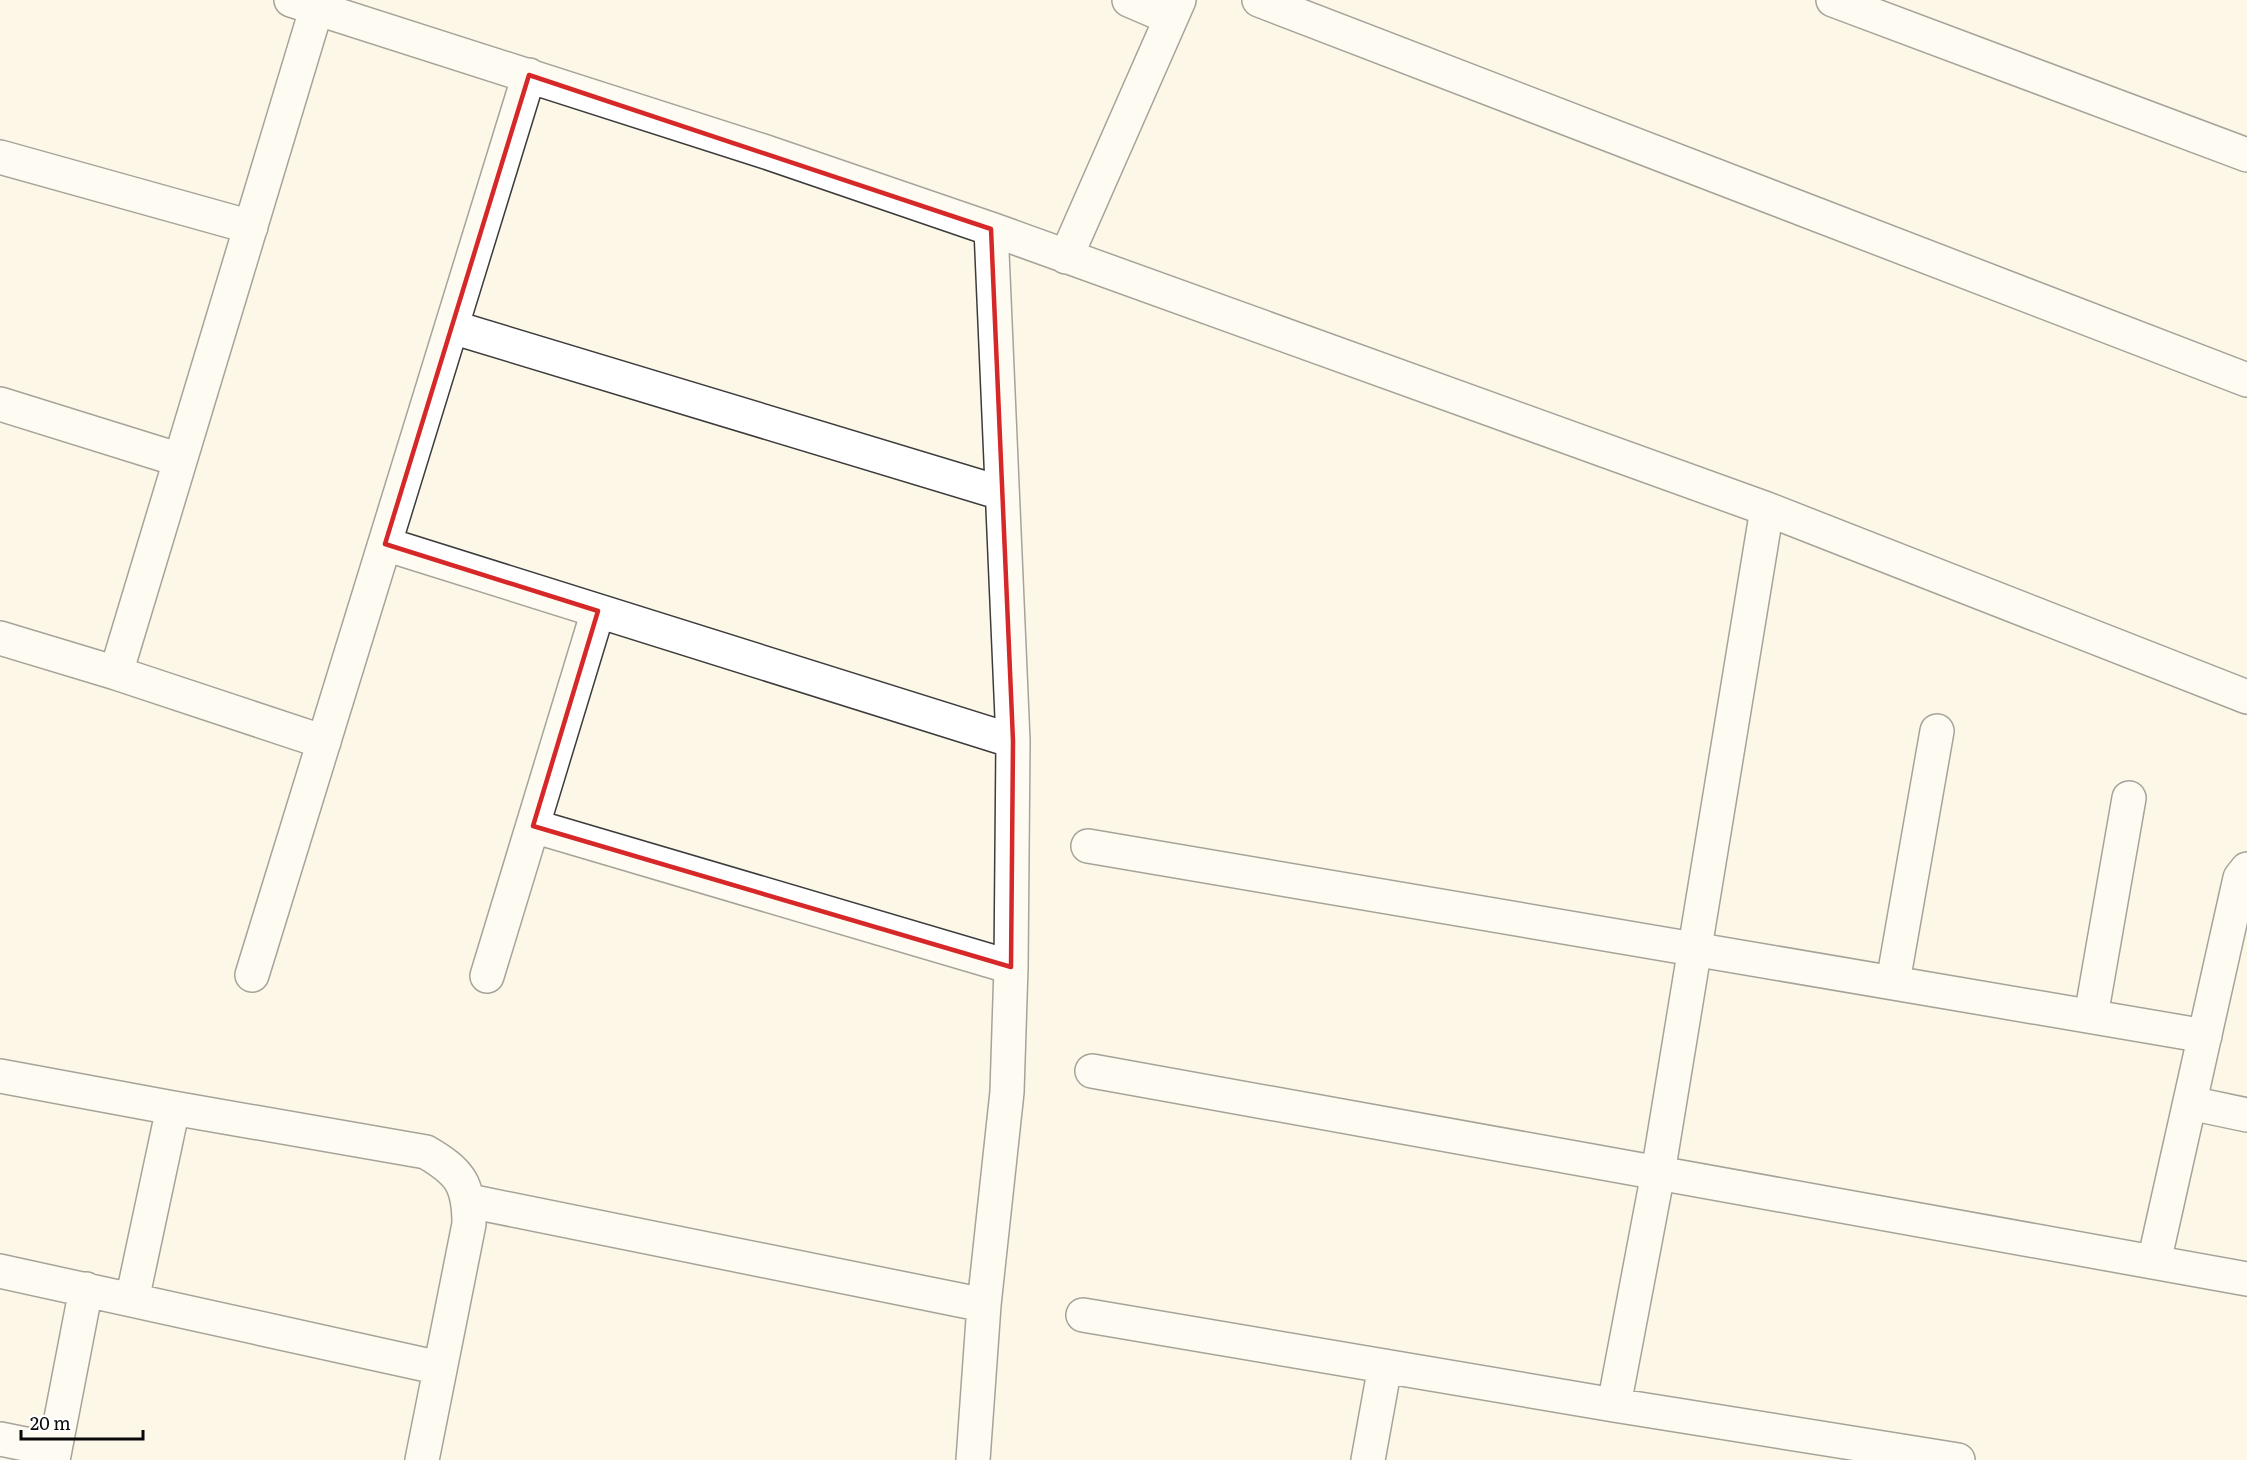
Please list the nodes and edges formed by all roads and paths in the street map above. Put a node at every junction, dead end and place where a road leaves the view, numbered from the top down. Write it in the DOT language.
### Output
graph roads {
  1 [pos="1129,0"];
  2 [pos="1259,0"];
  3 [pos="1833,0"];
  4 [pos="309,3"];
  5 [pos="1175,9"];
  6 [pos="529,75"];
  7 [pos="2247,155"];
  8 [pos="0,157"];
  9 [pos="251,227"];
  10 [pos="991,229"];
  11 [pos="1066,257"];
  12 [pos="452,327"];
  13 [pos="2247,380"];
  14 [pos="0,404"];
  15 [pos="180,460"];
  16 [pos="1001,493"];
  17 [pos="1767,509"];
  18 [pos="385,544"];
  19 [pos="598,611"];
  20 [pos="1,641"];
  21 [pos="116,673"];
  22 [pos="2247,697"];
  23 [pos="1937,730"];
  24 [pos="1013,741"];
  25 [pos="324,742"];
  26 [pos="2129,798"];
  27 [pos="533,826"];
  28 [pos="1088,846"];
  29 [pos="2247,869"];
  30 [pos="1695,948"];
  31 [pos="1011,967"];
  32 [pos="252,975"];
  33 [pos="488,976"];
  34 [pos="1893,982"];
  35 [pos="2091,1016"];
  36 [pos="2205,1036"];
  37 [pos="1092,1071"];
  38 [pos="0,1076"];
  39 [pos="2190,1103"];
  40 [pos="173,1108"];
  41 [pos="2247,1115"];
  42 [pos="1658,1173"];
  43 [pos="469,1201"];
  44 [pos="2154,1262"];
  45 [pos="0,1271"];
  46 [pos="2247,1279"];
  47 [pos="86,1289"];
  48 [pos="132,1300"];
  49 [pos="984,1305"];
  50 [pos="1083,1315"];
  51 [pos="1385,1366"];
  52 [pos="440,1368"];
  53 [pos="1614,1406"];
  54 [pos="0,1439"];
  55 [pos="54,1455"];
  56 [pos="422,1460"];
  57 [pos="973,1460"];
  58 [pos="1368,1460"];
  59 [pos="1958,1460"];
  1 -- 5 [label="street"];
  2 -- 13 [label="street"];
  3 -- 7 [label="street"];
  4 -- 6 [label="street"];
  4 -- 9 [label="street"];
  5 -- 11 [label="street"];
  6 -- 10 [label="street"];
  6 -- 12 [label="street"];
  8 -- 9 [label="street"];
  9 -- 15 [label="street"];
  10 -- 11 [label="street"];
  10 -- 16 [label="street"];
  11 -- 17 [label="street"];
  12 -- 16 [label="street"];
  12 -- 18 [label="street"];
  14 -- 15 [label="street"];
  15 -- 21 [label="street"];
  16 -- 24 [label="street"];
  17 -- 22 [label="street"];
  17 -- 30 [label="street"];
  18 -- 19 [label="street"];
  18 -- 25 [label="street"];
  19 -- 24 [label="street"];
  19 -- 27 [label="street"];
  20 -- 21 [label="street"];
  21 -- 25 [label="street"];
  23 -- 34 [label="street"];
  24 -- 31 [label="street"];
  25 -- 32 [label="street"];
  26 -- 35 [label="street"];
  27 -- 31 [label="street"];
  27 -- 33 [label="street"];
  28 -- 30 [label="street"];
  29 -- 36 [label="street"];
  30 -- 34 [label="street"];
  30 -- 42 [label="street"];
  31 -- 49 [label="street"];
  34 -- 35 [label="street"];
  35 -- 36 [label="street"];
  36 -- 39 [label="street"];
  37 -- 42 [label="street"];
  38 -- 40 [label="street"];
  39 -- 41 [label="street"];
  39 -- 44 [label="street"];
  40 -- 43 [label="street"];
  40 -- 48 [label="street"];
  42 -- 44 [label="street"];
  42 -- 53 [label="street"];
  43 -- 49 [label="street"];
  43 -- 52 [label="street"];
  44 -- 46 [label="street"];
  45 -- 47 [label="street"];
  47 -- 48 [label="street"];
  47 -- 55 [label="street"];
  48 -- 52 [label="street"];
  49 -- 57 [label="street"];
  50 -- 51 [label="street"];
  51 -- 53 [label="street"];
  51 -- 58 [label="street"];
  52 -- 56 [label="street"];
  53 -- 59 [label="street"];
  54 -- 55 [label="street"];
}
